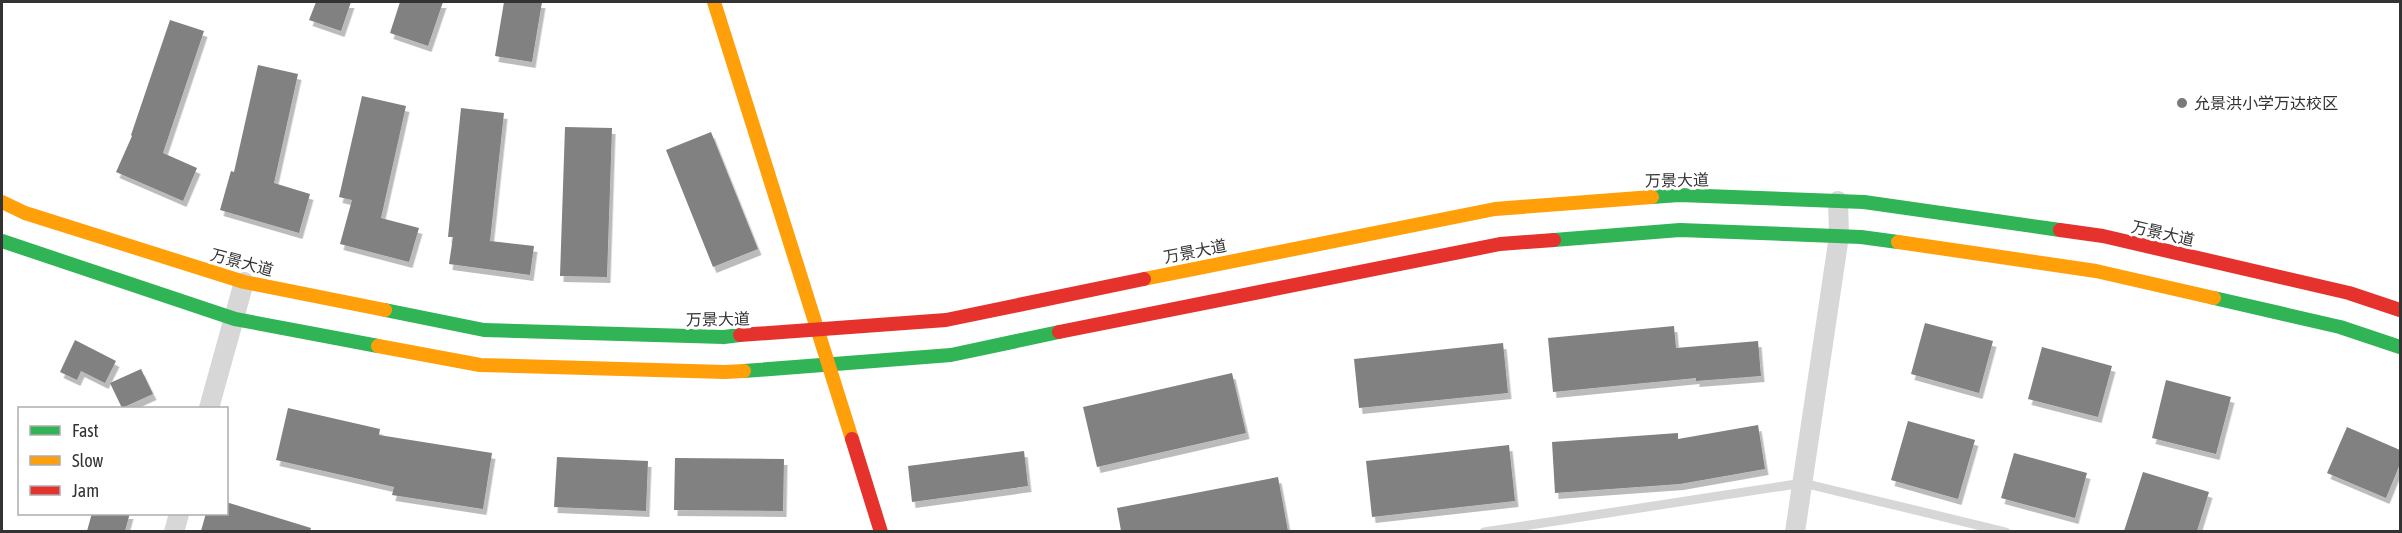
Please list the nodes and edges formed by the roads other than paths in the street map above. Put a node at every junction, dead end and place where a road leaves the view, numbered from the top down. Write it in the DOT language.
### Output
graph roads {
  1 [pos="714,2"];
  2 [pos="1838,201"];
  3 [pos="2,202"];
  4 [pos="1839,236"];
  5 [pos="2,241"];
  6 [pos="244,282"];
  7 [pos="2400,310"];
  8 [pos="235,318"];
  9 [pos="816,328"];
  10 [pos="2400,347"];
  11 [pos="828,365"];
  12 [pos="209,407"];
  13 [pos="1803,483"];
  14 [pos="179,515"];
  15 [pos="174,531"];
  16 [pos="881,531"];
  17 [pos="1484,531"];
  18 [pos="1795,531"];
  19 [pos="2006,531"];
  1 -- 9 [label="main road"];
  2 -- 4 [label="street"];
  2 -- 7 [label="main road, 万景大道"];
  2 -- 9 [label="main road, 万景大道"];
  3 -- 6 [label="main road, 万景大道"];
  4 -- 10 [label="main road"];
  4 -- 11 [label="main road"];
  4 -- 13 [label="street"];
  5 -- 8 [label="main road"];
  6 -- 8 [label="street"];
  6 -- 9 [label="main road, 万景大道"];
  8 -- 11 [label="main road"];
  8 -- 12 [label="street"];
  9 -- 11 [label="main road"];
  11 -- 16 [label="main road"];
  13 -- 17 [label="lane"];
  13 -- 18 [label="street"];
  13 -- 19 [label="lane"];
  14 -- 15 [label="street"];
}
